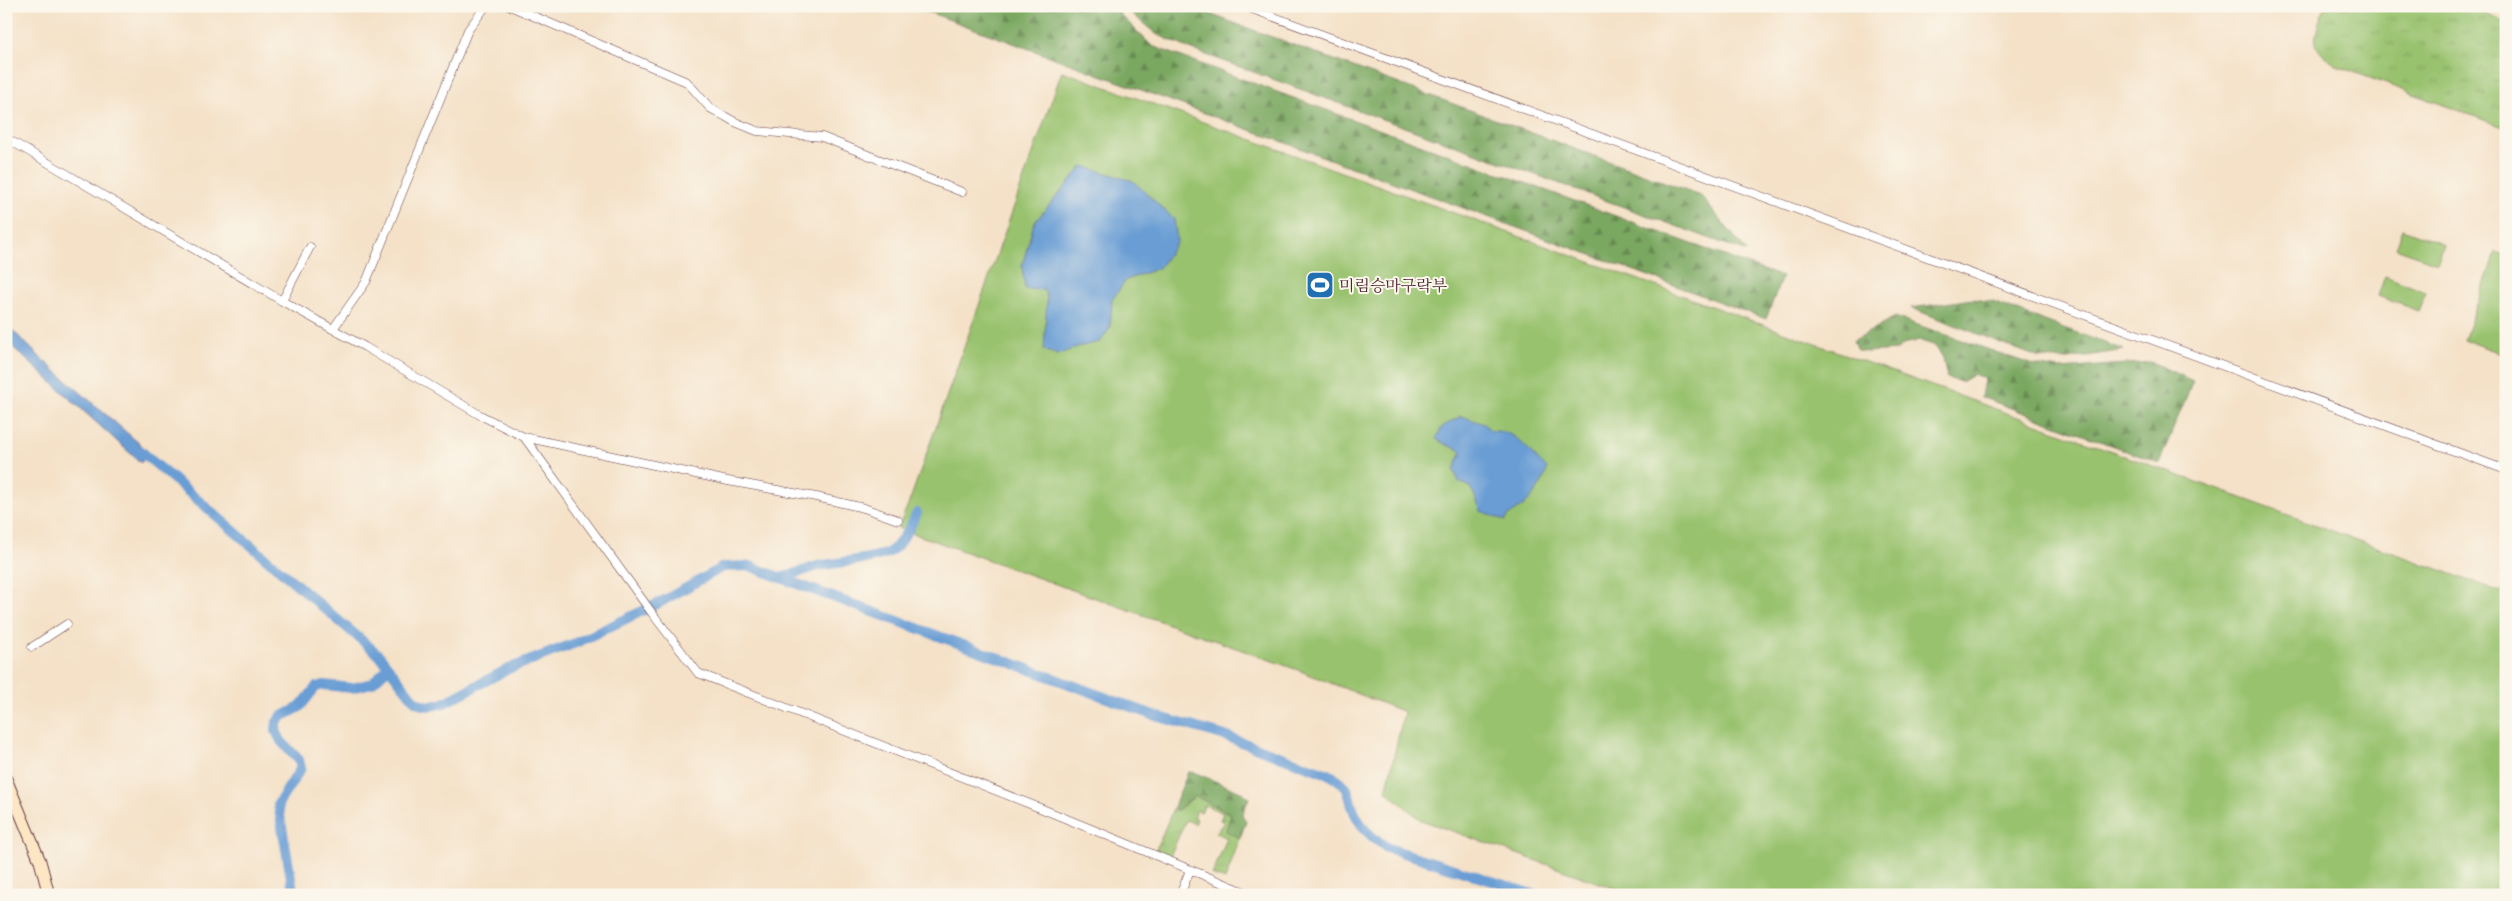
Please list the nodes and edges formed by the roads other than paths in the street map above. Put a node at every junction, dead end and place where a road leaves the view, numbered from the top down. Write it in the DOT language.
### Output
graph roads {
  1 [pos="486,6"];
  2 [pos="510,6"];
  3 [pos="1244,6"];
  4 [pos="6,138"];
  5 [pos="962,192"];
  6 [pos="310,247"];
  7 [pos="282,301"];
  8 [pos="333,329"];
  9 [pos="524,436"];
  10 [pos="2506,470"];
  11 [pos="898,520"];
  12 [pos="67,624"];
  13 [pos="32,647"];
  14 [pos="6,779"];
  15 [pos="1190,870"];
  16 [pos="49,895"];
  17 [pos="1180,895"];
  18 [pos="1252,895"];
  1 -- 8 [label="street"];
  2 -- 5 [label="street"];
  3 -- 10 [label="street"];
  4 -- 7 [label="street"];
  6 -- 7 [label="street"];
  7 -- 8 [label="street"];
  8 -- 9 [label="street"];
  9 -- 11 [label="street"];
  9 -- 15 [label="street"];
  12 -- 13 [label="street"];
  14 -- 16 [label="street"];
  15 -- 17 [label="street"];
  15 -- 18 [label="street"];
}
